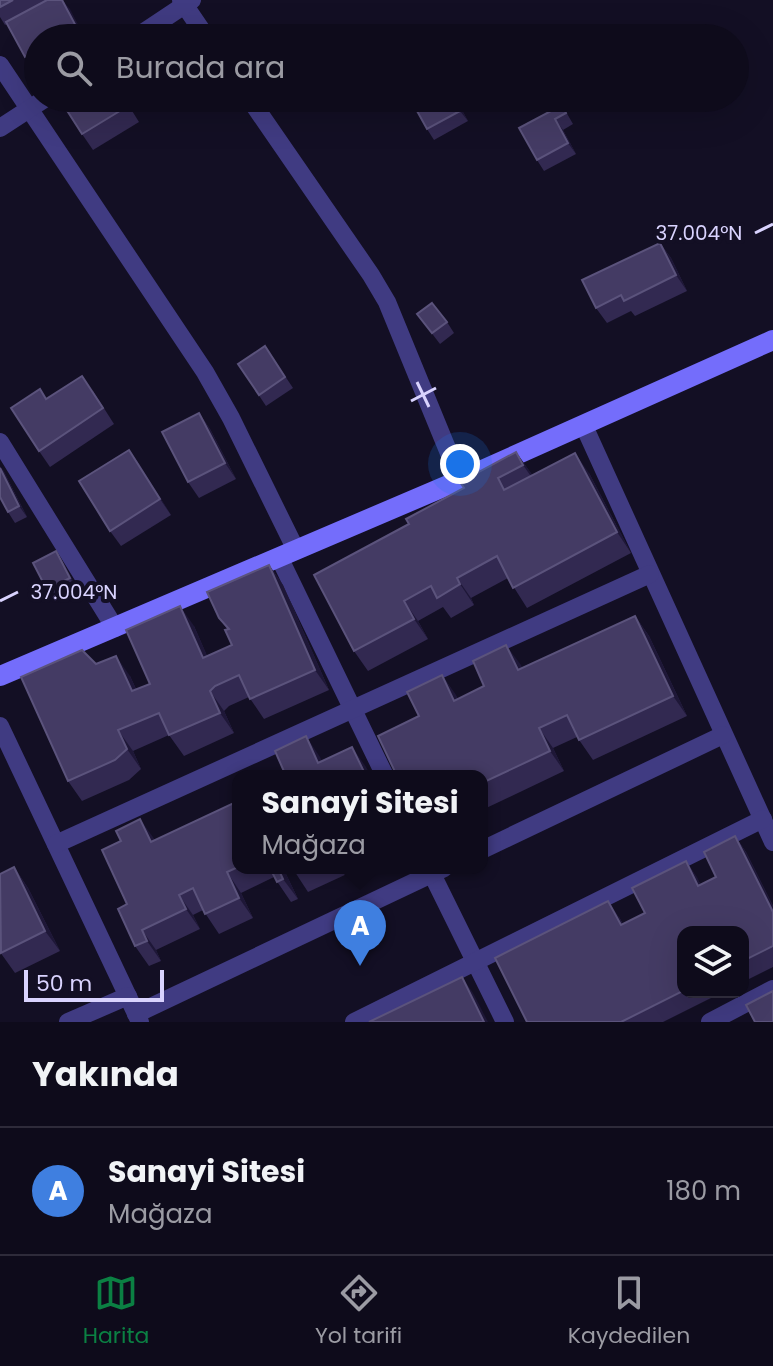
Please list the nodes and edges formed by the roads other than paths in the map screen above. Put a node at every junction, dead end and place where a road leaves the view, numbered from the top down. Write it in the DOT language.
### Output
graph roads {
  1 [pos="186,2"];
  2 [pos="155,24"];
  3 [pos="199,24"];
  4 [pos="0,65"];
  5 [pos="24,89"];
  6 [pos="24,112"];
  7 [pos="44,112"];
  8 [pos="259,112"];
  9 [pos="0,128"];
  10 [pos="773,340"];
  11 [pos="584,426"];
  12 [pos="0,442"];
  13 [pos="460,480"];
  14 [pos="288,553"];
  15 [pos="650,574"];
  16 [pos="115,628"];
  17 [pos="0,676"];
  18 [pos="353,709"];
  19 [pos="0,726"];
  20 [pos="723,735"];
  21 [pos="382,770"];
  22 [pos="763,819"];
  23 [pos="773,842"];
  24 [pos="56,844"];
  25 [pos="488,847"];
  26 [pos="427,874"];
  27 [pos="437,874"];
  28 [pos="475,962"];
  29 [pos="773,989"];
  30 [pos="128,996"];
  31 [pos="138,1018"];
  32 [pos="68,1022"];
  33 [pos="354,1022"];
  34 [pos="505,1022"];
  35 [pos="710,1022"];
  1 -- 2 [label="street"];
  1 -- 3 [label="street"];
  4 -- 5 [label="street"];
  6 -- 9 [label="street"];
  7 -- 14 [label="street"];
  8 -- 13 [label="street"];
  10 -- 11 [label="street"];
  11 -- 13 [label="street"];
  11 -- 15 [label="street"];
  12 -- 16 [label="street"];
  13 -- 14 [label="street"];
  14 -- 16 [label="street"];
  14 -- 18 [label="street"];
  15 -- 18 [label="street"];
  15 -- 20 [label="street"];
  16 -- 17 [label="street"];
  18 -- 21 [label="street"];
  18 -- 24 [label="street"];
  19 -- 24 [label="street"];
  20 -- 22 [label="street"];
  20 -- 25 [label="street"];
  22 -- 23 [label="street"];
  22 -- 28 [label="street"];
  24 -- 30 [label="street"];
  26 -- 31 [label="street"];
  27 -- 28 [label="street"];
  28 -- 33 [label="street"];
  28 -- 34 [label="street"];
  29 -- 35 [label="street"];
  30 -- 31 [label="street"];
  30 -- 32 [label="street"];
}
